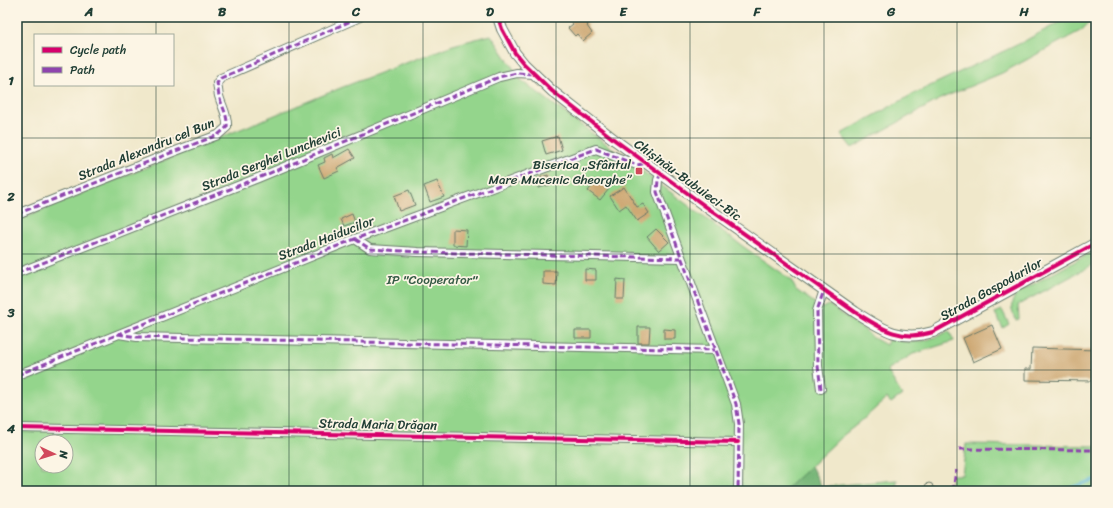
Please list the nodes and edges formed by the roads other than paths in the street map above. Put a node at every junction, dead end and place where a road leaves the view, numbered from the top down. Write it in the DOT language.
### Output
graph roads {
  1 [pos="360,17"];
  2 [pos="498,17"];
  3 [pos="534,74"];
  4 [pos="646,163"];
  5 [pos="661,173"];
  6 [pos="17,214"];
  7 [pos="355,239"];
  8 [pos="1096,243"];
  9 [pos="681,258"];
  10 [pos="17,273"];
  11 [pos="824,290"];
  12 [pos="892,333"];
  13 [pos="118,334"];
  14 [pos="715,350"];
  15 [pos="17,375"];
  16 [pos="821,389"];
  17 [pos="17,428"];
  18 [pos="738,442"];
  19 [pos="738,491"];
  1 -- 6 [label="street, Strada Alexandru cel Bun"];
  2 -- 3 [label="street, Chișinău-Bubuieci-Bîc"];
  3 -- 4 [label="street, Chișinău-Bubuieci-Bîc"];
  3 -- 10 [label="street, Strada Serghei Lunchevici"];
  4 -- 5 [label="street, Chișinău-Bubuieci-Bîc"];
  4 -- 7 [label="street, Strada Haiducilor"];
  5 -- 9 [label="street"];
  5 -- 11 [label="street, Chișinău-Bubuieci-Bîc"];
  7 -- 9 [label="street"];
  7 -- 13 [label="street, Strada Haiducilor"];
  8 -- 12 [label="street, Strada Gospodarilor"];
  9 -- 14 [label="street"];
  11 -- 12 [label="street, Chișinău-Bubuieci-Bîc"];
  11 -- 16 [label="street"];
  13 -- 14 [label="street"];
  13 -- 15 [label="street, Strada Haiducilor"];
  14 -- 18 [label="street"];
  17 -- 18 [label="street, Strada Maria Drăgan"];
  18 -- 19 [label="street"];
}
